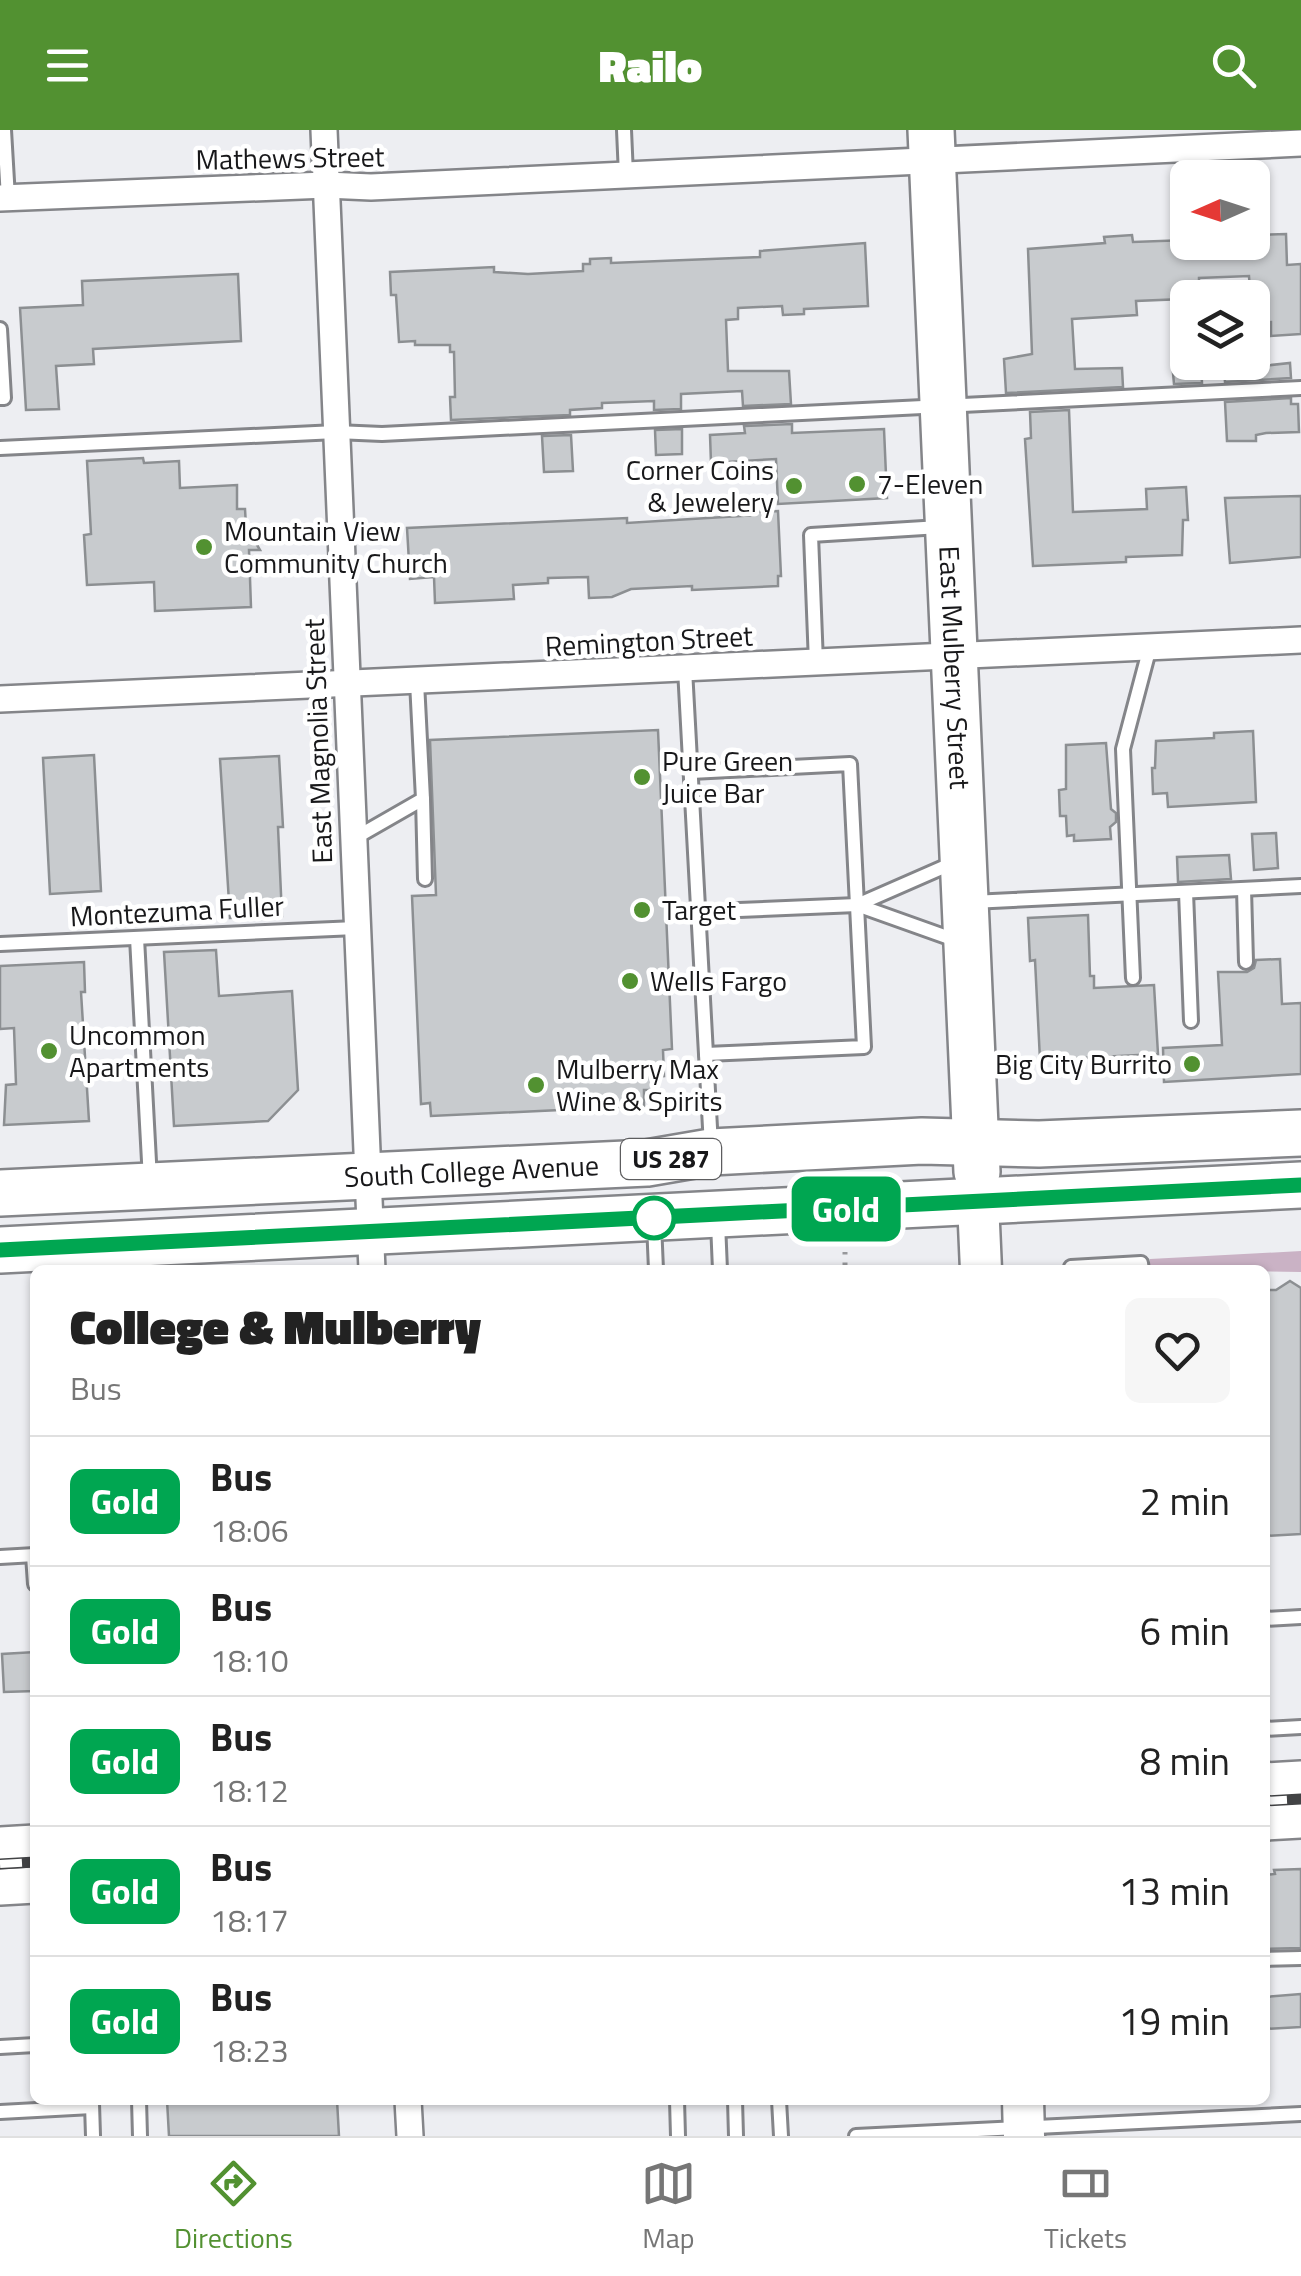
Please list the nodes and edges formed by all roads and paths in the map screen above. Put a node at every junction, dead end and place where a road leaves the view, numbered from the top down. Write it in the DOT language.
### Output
graph roads {
  1 [pos="4,130"];
  2 [pos="324,130"];
  3 [pos="624,130"];
  4 [pos="1246,138"];
  5 [pos="1301,143"];
  6 [pos="931,145"];
  7 [pos="626,175"];
  8 [pos="326,185"];
  9 [pos="4,198"];
  10 [pos="0,329"];
  11 [pos="1301,388"];
  12 [pos="0,398"];
  13 [pos="943,404"];
  14 [pos="336,432"];
  15 [pos="0,448"];
  16 [pos="949,527"];
  17 [pos="1301,640"];
  18 [pos="1150,647"];
  19 [pos="955,657"];
  20 [pos="816,663"];
  21 [pos="685,670"];
  22 [pos="417,682"];
  23 [pos="346,686"];
  24 [pos="0,699"];
  25 [pos="690,772"];
  26 [pos="423,799"];
  27 [pos="353,839"];
  28 [pos="964,858"];
  29 [pos="425,879"];
  30 [pos="1301,886"];
  31 [pos="1244,889"];
  32 [pos="1186,892"];
  33 [pos="1129,895"];
  34 [pos="857,905"];
  35 [pos="738,910"];
  36 [pos="965,923"];
  37 [pos="356,928"];
  38 [pos="137,938"];
  39 [pos="0,944"];
  40 [pos="1246,962"];
  41 [pos="1133,978"];
  42 [pos="1191,1021"];
  43 [pos="706,1054"];
  44 [pos="1301,1132"];
  45 [pos="976,1142"];
  46 [pos="711,1152"];
  47 [pos="367,1177"];
  48 [pos="1301,1185"];
  49 [pos="150,1186"];
  50 [pos="0,1193"];
  51 [pos="978,1202"];
  52 [pos="718,1216"];
  53 [pos="654,1218"];
  54 [pos="0,1250"];
  55 [pos="371,1250"];
  56 [pos="845,1252"];
  57 [pos="656,1265"];
  58 [pos="720,1265"];
  59 [pos="845,1265"];
  60 [pos="981,1265"];
  61 [pos="1089,1265"];
  62 [pos="1141,1265"];
  63 [pos="30,1555"];
  64 [pos="0,1556"];
  65 [pos="1301,1617"];
  66 [pos="1270,1619"];
  67 [pos="1301,1727"];
  68 [pos="1270,1729"];
  69 [pos="1301,1779"];
  70 [pos="1270,1781"];
  71 [pos="1301,1820"];
  72 [pos="1270,1822"];
  73 [pos="30,1843"];
  74 [pos="0,1845"];
  75 [pos="30,1885"];
  76 [pos="0,1887"];
  77 [pos="1301,1958"];
  78 [pos="1270,1959"];
  79 [pos="30,2045"];
  80 [pos="0,2046"];
  81 [pos="80,2105"];
  82 [pos="92,2105"];
  83 [pos="139,2105"];
  84 [pos="408,2105"];
  85 [pos="676,2105"];
  86 [pos="734,2105"];
  87 [pos="779,2105"];
  88 [pos="0,2112"];
  89 [pos="1301,2114"];
  90 [pos="1024,2121"];
  91 [pos="93,2136"];
  92 [pos="140,2136"];
  93 [pos="410,2136"];
  94 [pos="678,2136"];
  95 [pos="736,2136"];
  96 [pos="781,2136"];
  97 [pos="856,2136"];
  1 -- 9 [label="lane"];
  2 -- 8 [label="street, East Magnolia Street"];
  3 -- 7 [label="lane"];
  4 -- 5 [label="street, Mathews Street"];
  4 -- 6 [label="street, Mathews Street"];
  6 -- 7 [label="street, Mathews Street"];
  6 -- 13 [label="highway, East Mulberry Street"];
  7 -- 8 [label="street, Mathews Street"];
  8 -- 9 [label="street, Mathews Street"];
  8 -- 14 [label="street, East Magnolia Street"];
  10 -- 12 [label="lane"];
  11 -- 13 [label="lane"];
  13 -- 14 [label="lane"];
  13 -- 16 [label="highway, East Mulberry Street"];
  14 -- 15 [label="lane"];
  14 -- 23 [label="street, East Magnolia Street"];
  16 -- 19 [label="highway, East Mulberry Street"];
  16 -- 20 [label="lane"];
  17 -- 18 [label="street, Remington Street"];
  18 -- 19 [label="street, Remington Street"];
  18 -- 33 [label="lane"];
  19 -- 20 [label="street, Remington Street"];
  19 -- 28 [label="highway, East Mulberry Street"];
  20 -- 21 [label="street, Remington Street"];
  21 -- 22 [label="street, Remington Street"];
  21 -- 25 [label="lane"];
  22 -- 23 [label="street, Remington Street"];
  22 -- 26 [label="lane"];
  23 -- 24 [label="street, Remington Street"];
  23 -- 27 [label="street, East Magnolia Street"];
  25 -- 34 [label="lane"];
  25 -- 43 [label="lane"];
  26 -- 27 [label="lane"];
  26 -- 29 [label="lane"];
  27 -- 37 [label="street, East Magnolia Street"];
  28 -- 34 [label="lane"];
  28 -- 36 [label="highway, East Mulberry Street"];
  30 -- 31 [label="lane"];
  31 -- 32 [label="lane"];
  31 -- 40 [label="lane"];
  32 -- 33 [label="lane"];
  32 -- 42 [label="lane"];
  33 -- 36 [label="lane"];
  33 -- 41 [label="lane"];
  34 -- 35 [label="lane"];
  34 -- 36 [label="lane"];
  34 -- 43 [label="lane"];
  36 -- 45 [label="highway, East Mulberry Street"];
  37 -- 38 [label="lane, Montezuma Fuller"];
  37 -- 47 [label="street, East Magnolia Street"];
  38 -- 39 [label="lane, Montezuma Fuller"];
  38 -- 49 [label="lane"];
  43 -- 46 [label="lane"];
  44 -- 45 [label="highway, South College Avenue / US 287"];
  45 -- 46 [label="highway, South College Avenue / US 287"];
  45 -- 51 [label="highway, East Mulberry Street"];
  46 -- 47 [label="highway, South College Avenue / US 287"];
  47 -- 49 [label="highway, South College Avenue / US 287"];
  47 -- 55 [label="street, East Magnolia Street"];
  48 -- 51 [label="highway, South College Avenue / US 287"];
  49 -- 50 [label="highway, South College Avenue / US 287"];
  51 -- 52 [label="highway, South College Avenue / US 287"];
  51 -- 60 [label="main road"];
  52 -- 53 [label="highway, South College Avenue / US 287"];
  52 -- 58 [label="lane"];
  53 -- 55 [label="highway, South College Avenue / US 287"];
  53 -- 57 [label="lane"];
  54 -- 55 [label="highway, South College Avenue / US 287"];
  56 -- 59 [label="path"];
  61 -- 62 [label="lane"];
  63 -- 64 [label="lane"];
  65 -- 66 [label="lane"];
  67 -- 68 [label="lane"];
  69 -- 70 [label="street"];
  71 -- 72 [label="street"];
  73 -- 74 [label="street"];
  75 -- 76 [label="street"];
  77 -- 78 [label="lane"];
  79 -- 80 [label="lane"];
  81 -- 88 [label="lane"];
  82 -- 91 [label="lane"];
  83 -- 92 [label="lane"];
  84 -- 93 [label="street"];
  85 -- 94 [label="lane"];
  86 -- 95 [label="lane"];
  87 -- 96 [label="lane"];
  89 -- 90 [label="lane"];
  90 -- 97 [label="lane"];
}
